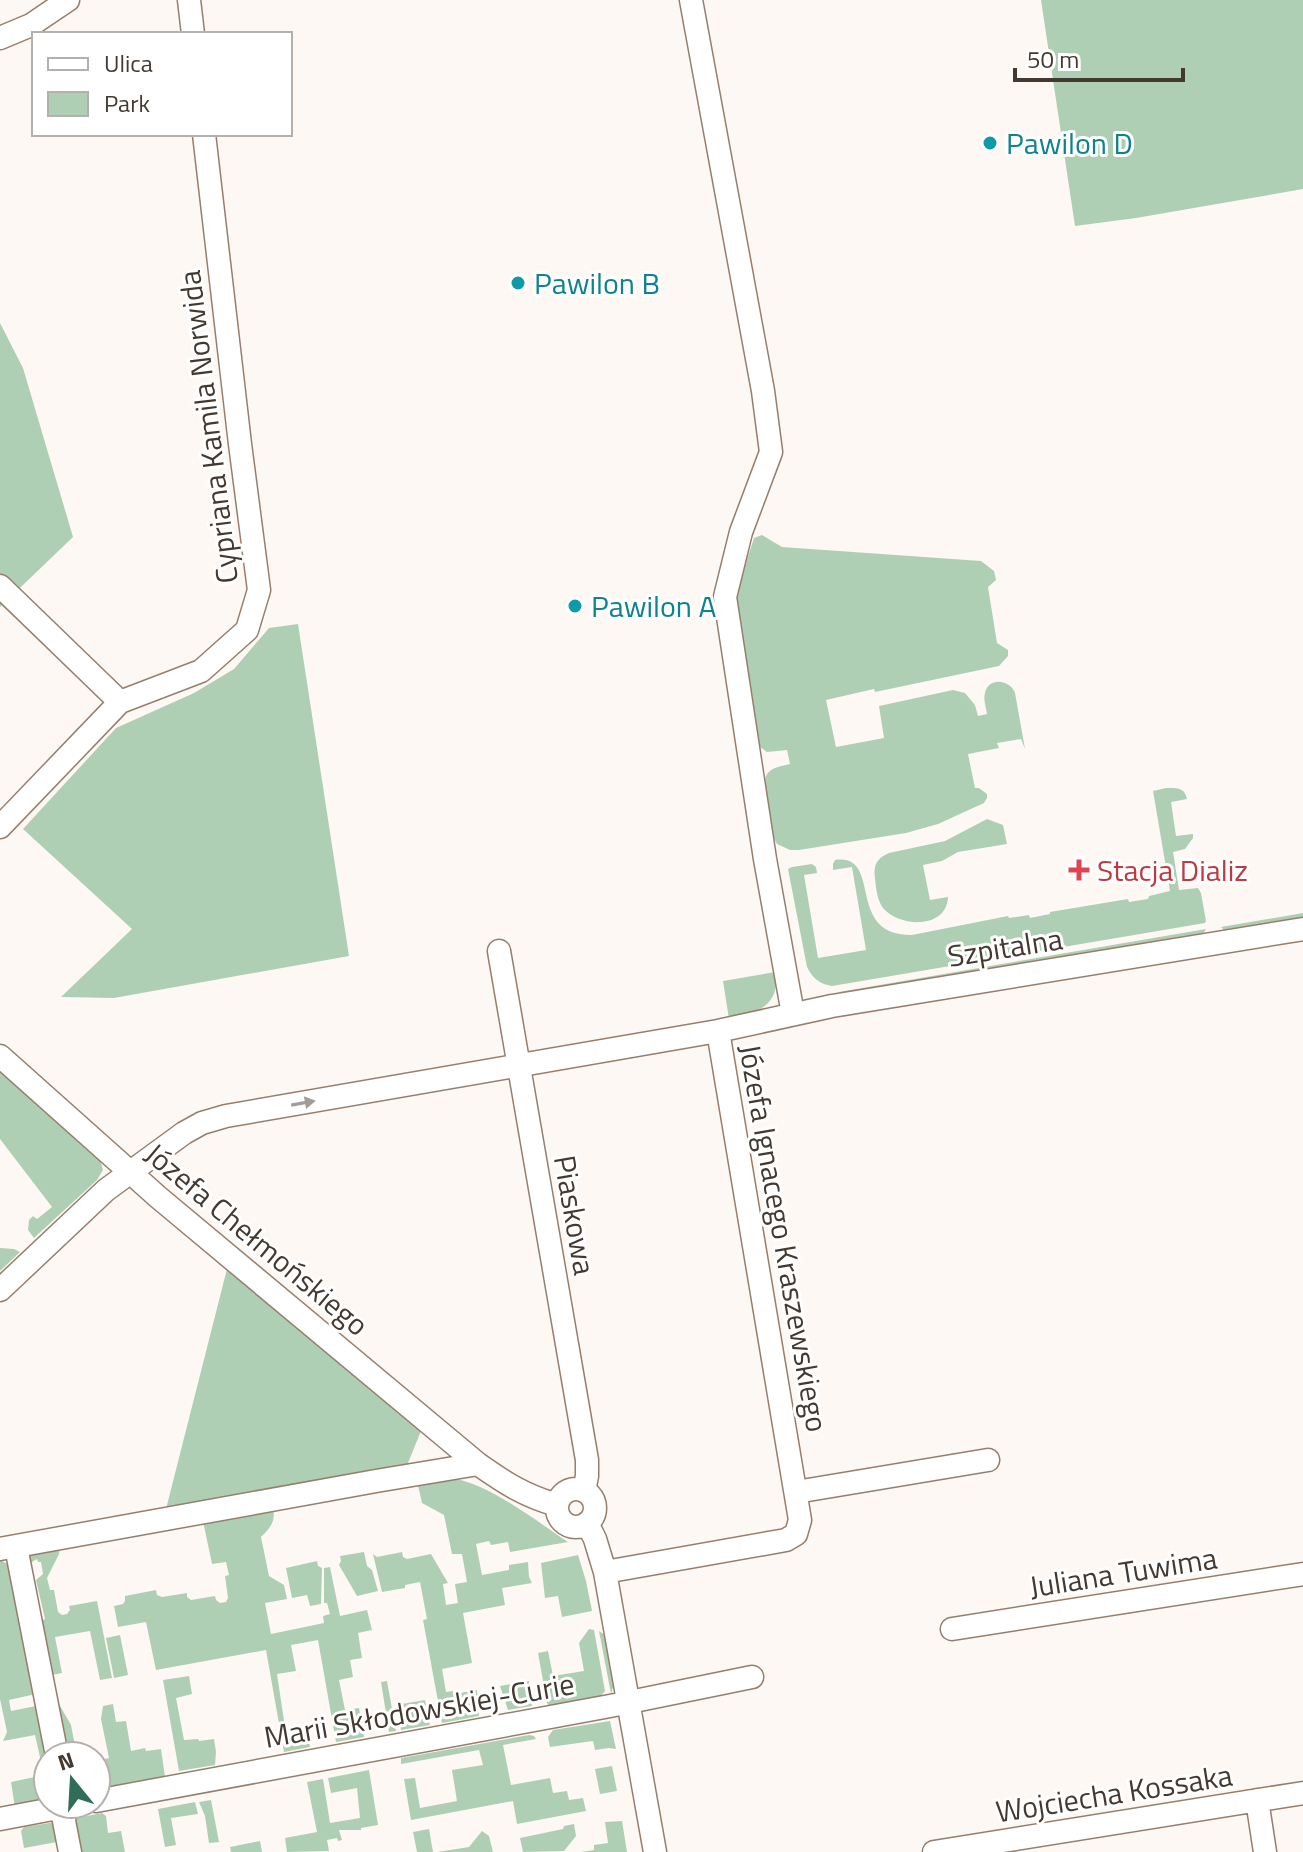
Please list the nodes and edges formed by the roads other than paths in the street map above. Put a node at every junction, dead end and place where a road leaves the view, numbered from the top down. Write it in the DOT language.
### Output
graph roads {
  1 [pos="68,0"];
  2 [pos="189,0"];
  3 [pos="691,0"];
  4 [pos="193,32"];
  5 [pos="0,38"];
  6 [pos="204,136"];
  7 [pos="0,586"];
  8 [pos="120,702"];
  9 [pos="0,827"];
  10 [pos="1303,929"];
  11 [pos="499,951"];
  12 [pos="793,1014"];
  13 [pos="718,1031"];
  14 [pos="0,1056"];
  15 [pos="519,1066"];
  16 [pos="131,1172"];
  17 [pos="0,1290"];
  18 [pos="988,1460"];
  19 [pos="478,1464"];
  20 [pos="584,1491"];
  21 [pos="796,1492"];
  22 [pos="557,1505"];
  23 [pos="587,1523"];
  24 [pos="8,1548"];
  25 [pos="605,1572"];
  26 [pos="1303,1574"];
  27 [pos="952,1629"];
  28 [pos="752,1677"];
  29 [pos="628,1702"];
  30 [pos="53,1740"];
  31 [pos="1303,1793"];
  32 [pos="112,1798"];
  33 [pos="1257,1800"];
  34 [pos="32,1813"];
  35 [pos="0,1819"];
  36 [pos="64,1820"];
  37 [pos="992,1847"];
  38 [pos="70,1852"];
  39 [pos="655,1852"];
  40 [pos="934,1852"];
  41 [pos="1265,1852"];
  1 -- 5 [label="street"];
  2 -- 4 [label="street"];
  3 -- 12 [label="street"];
  6 -- 8 [label="street, Cypriana Kamila Norwida"];
  7 -- 8 [label="street"];
  8 -- 9 [label="street, Cypriana Kamila Norwida"];
  10 -- 12 [label="street, Szpitalna"];
  11 -- 15 [label="street, Piaskowa"];
  12 -- 13 [label="street, Szpitalna"];
  13 -- 15 [label="street, Józefa Ignacego Kraszewskiego"];
  13 -- 21 [label="street, Józefa Ignacego Kraszewskiego"];
  14 -- 16 [label="street, Józefa Chełmońskiego"];
  16 -- 15 [label="street, Józefa Ignacego Kraszewskiego, one-way"];
  15 -- 20 [label="street, Piaskowa"];
  16 -- 17 [label="street, Józefa Ignacego Kraszewskiego"];
  16 -- 19 [label="street, Józefa Chełmońskiego"];
  18 -- 21 [label="street"];
  19 -- 22 [label="street, Józefa Chełmońskiego"];
  19 -- 24 [label="street"];
  20 -- 22 [label="street"];
  20 -- 23 [label="street"];
  21 -- 25 [label="street, Józefa Ignacego Kraszewskiego"];
  22 -- 23 [label="street"];
  23 -- 25 [label="street"];
  24 -- 30 [label="street"];
  25 -- 29 [label="street"];
  26 -- 27 [label="street, Juliana Tuwima"];
  28 -- 29 [label="street, Marii Skłodowskiej-Curie"];
  29 -- 32 [label="street, Marii Skłodowskiej-Curie"];
  29 -- 39 [label="street"];
  31 -- 33 [label="street, Wojciecha Kossaka"];
  33 -- 37 [label="street, Wojciecha Kossaka"];
  33 -- 41 [label="street"];
  34 -- 35 [label="street"];
  36 -- 38 [label="street"];
  37 -- 40 [label="street, Wojciecha Kossaka"];
}
